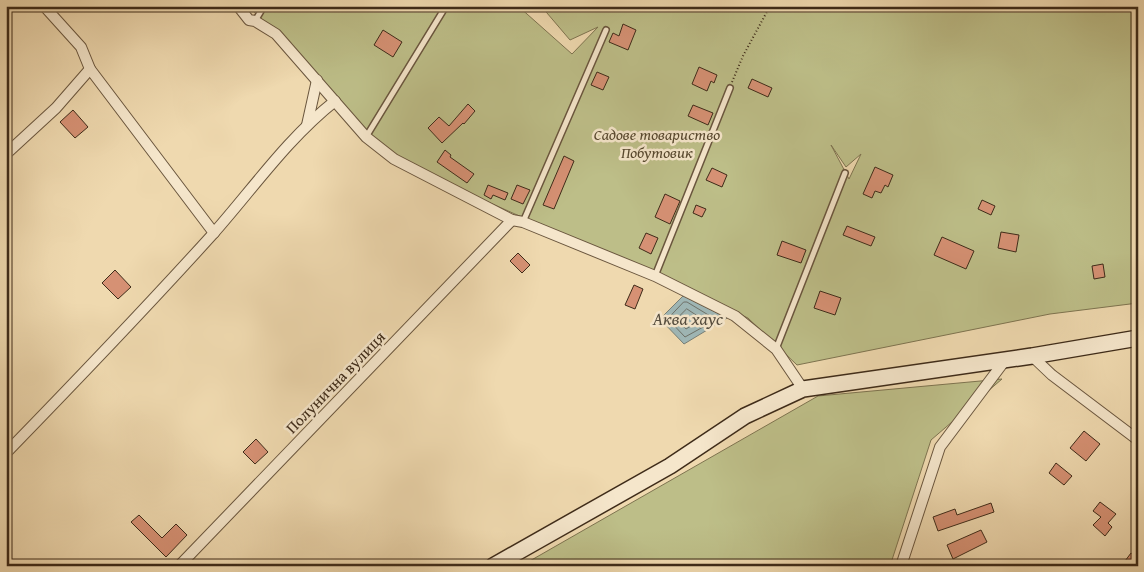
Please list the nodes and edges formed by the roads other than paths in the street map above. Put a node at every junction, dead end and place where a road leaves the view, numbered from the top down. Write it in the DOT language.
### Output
graph roads {
  1 [pos="44,6"];
  2 [pos="238,6"];
  3 [pos="264,6"];
  4 [pos="446,6"];
  5 [pos="255,21"];
  6 [pos="606,30"];
  7 [pos="90,68"];
  8 [pos="317,80"];
  9 [pos="730,88"];
  10 [pos="335,101"];
  11 [pos="306,126"];
  12 [pos="366,137"];
  13 [pos="6,154"];
  14 [pos="845,173"];
  15 [pos="518,221"];
  16 [pos="214,232"];
  17 [pos="655,276"];
  18 [pos="1138,338"];
  19 [pos="776,349"];
  20 [pos="1032,356"];
  21 [pos="1006,359"];
  22 [pos="803,389"];
  23 [pos="1138,440"];
  24 [pos="6,453"];
  25 [pos="179,566"];
  26 [pos="492,566"];
  27 [pos="901,566"];
  1 -- 7 [label="street"];
  2 -- 5 [label="street"];
  3 -- 5 [label="lane"];
  4 -- 12 [label="lane"];
  5 -- 8 [label="street"];
  6 -- 15 [label="lane"];
  7 -- 13 [label="street"];
  7 -- 16 [label="street"];
  8 -- 10 [label="street"];
  8 -- 11 [label="street"];
  9 -- 17 [label="lane"];
  10 -- 11 [label="street"];
  10 -- 12 [label="street"];
  11 -- 16 [label="street"];
  12 -- 15 [label="street"];
  14 -- 19 [label="lane"];
  15 -- 17 [label="street"];
  15 -- 25 [label="street, Полунична вулиця"];
  16 -- 24 [label="street"];
  17 -- 19 [label="street"];
  18 -- 20 [label="main road"];
  19 -- 22 [label="street"];
  20 -- 21 [label="main road"];
  20 -- 23 [label="street"];
  21 -- 22 [label="main road"];
  21 -- 27 [label="street"];
  22 -- 26 [label="main road"];
}
